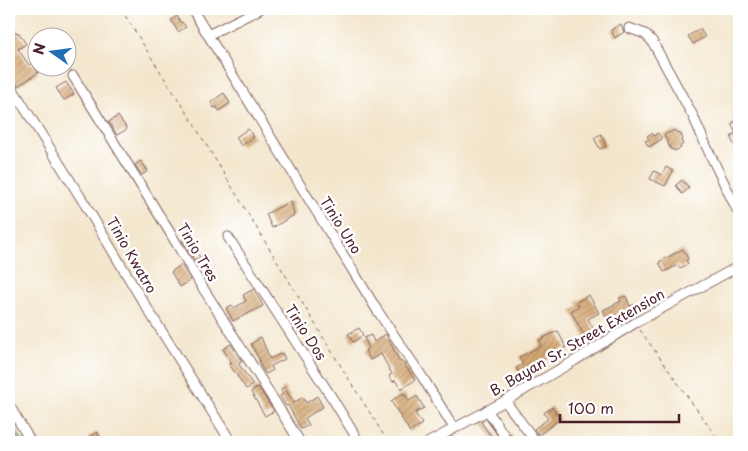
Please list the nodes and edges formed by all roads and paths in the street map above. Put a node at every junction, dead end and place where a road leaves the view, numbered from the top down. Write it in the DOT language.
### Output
graph roads {
  1 [pos="121,9"];
  2 [pos="192,9"];
  3 [pos="260,9"];
  4 [pos="630,28"];
  5 [pos="208,35"];
  6 [pos="74,78"];
  7 [pos="9,82"];
  8 [pos="739,214"];
  9 [pos="228,237"];
  10 [pos="739,266"];
  11 [pos="636,323"];
  12 [pos="506,401"];
  13 [pos="9,405"];
  14 [pos="487,410"];
  15 [pos="454,428"];
  16 [pos="504,435"];
  17 [pos="31,442"];
  18 [pos="230,442"];
  19 [pos="300,442"];
  20 [pos="359,442"];
  21 [pos="388,442"];
  22 [pos="429,442"];
  23 [pos="536,442"];
  24 [pos="720,442"];
  1 -- 21 [label="path"];
  2 -- 5 [label="street, Tinio Uno"];
  3 -- 5 [label="street"];
  4 -- 8 [label="street"];
  5 -- 15 [label="street, Tinio Uno"];
  6 -- 19 [label="street, Tinio Tres"];
  7 -- 18 [label="street, Tinio Kwatro"];
  9 -- 20 [label="street, Tinio Dos"];
  10 -- 11 [label="street, B. Bayan Sr. Street Extension"];
  11 -- 12 [label="street, B. Bayan Sr. Street Extension"];
  11 -- 24 [label="path"];
  12 -- 14 [label="street, B. Bayan Sr. Street Extension"];
  12 -- 23 [label="street"];
  13 -- 17 [label="street"];
  14 -- 15 [label="street, B. Bayan Sr. Street Extension"];
  14 -- 16 [label="street"];
  15 -- 22 [label="street, B. Bayan Sr. Street Extension"];
}
